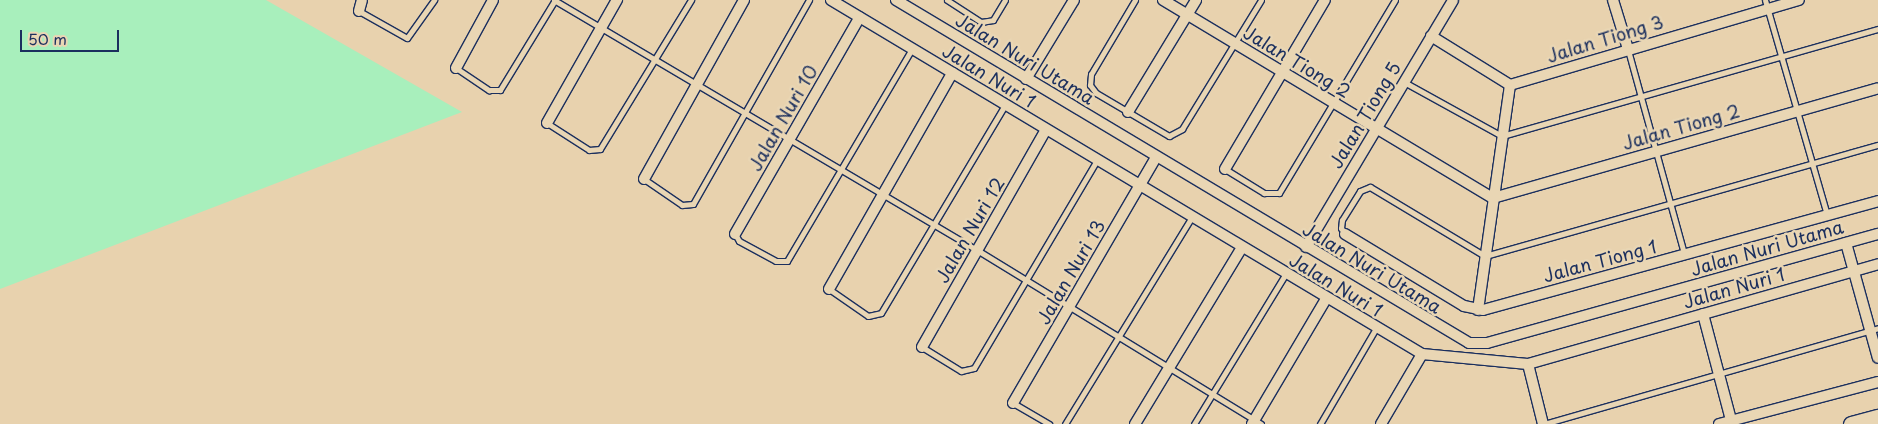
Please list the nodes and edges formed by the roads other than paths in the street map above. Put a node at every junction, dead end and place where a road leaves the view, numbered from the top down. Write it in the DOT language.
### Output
graph roads {
  1 [pos="362,0"];
  2 [pos="434,0"];
  3 [pos="493,0"];
  4 [pos="555,0"];
  5 [pos="618,0"];
  6 [pos="691,0"];
  7 [pos="744,0"];
  8 [pos="808,0"];
  9 [pos="831,0"];
  10 [pos="896,0"];
  11 [pos="947,0"];
  12 [pos="1005,0"];
  13 [pos="1074,0"];
  14 [pos="1135,0"];
  15 [pos="1163,0"];
  16 [pos="1196,0"];
  17 [pos="1261,0"];
  18 [pos="1325,0"];
  19 [pos="1394,0"];
  20 [pos="1453,0"];
  21 [pos="1613,0"];
  22 [pos="1799,0"];
  23 [pos="1766,4"];
  24 [pos="358,11"];
  25 [pos="1187,15"];
  26 [pos="860,17"];
  27 [pos="602,28"];
  28 [pos="1878,29"];
  29 [pos="1431,36"];
  30 [pos="1235,43"];
  31 [pos="912,49"];
  32 [pos="1628,49"];
  33 [pos="1783,56"];
  34 [pos="655,60"];
  35 [pos="456,68"];
  36 [pos="1282,71"];
  37 [pos="952,73"];
  38 [pos="1026,79"];
  39 [pos="1404,82"];
  40 [pos="696,84"];
  41 [pos="1510,85"];
  42 [pos="1878,88"];
  43 [pos="1642,96"];
  44 [pos="1334,103"];
  45 [pos="1005,105"];
  46 [pos="1798,111"];
  47 [pos="1128,112"];
  48 [pos="745,113"];
  49 [pos="547,123"];
  50 [pos="1376,129"];
  51 [pos="1046,130"];
  52 [pos="1502,136"];
  53 [pos="789,139"];
  54 [pos="1878,145"];
  55 [pos="1657,151"];
  56 [pos="1156,157"];
  57 [pos="1098,160"];
  58 [pos="1814,163"];
  59 [pos="1225,169"];
  60 [pos="841,170"];
  61 [pos="644,179"];
  62 [pos="1140,186"];
  63 [pos="882,194"];
  64 [pos="1493,198"];
  65 [pos="1878,201"];
  66 [pos="1672,203"];
  67 [pos="1827,215"];
  68 [pos="1192,217"];
  69 [pos="936,226"];
  70 [pos="735,234"];
  71 [pos="1345,234"];
  72 [pos="1878,234"];
  73 [pos="1846,243"];
  74 [pos="1242,247"];
  75 [pos="1306,247"];
  76 [pos="977,250"];
  77 [pos="1684,254"];
  78 [pos="1485,256"];
  79 [pos="1878,264"];
  80 [pos="1854,270"];
  81 [pos="1286,273"];
  82 [pos="1026,280"];
  83 [pos="829,289"];
  84 [pos="1326,299"];
  85 [pos="1069,307"];
  86 [pos="1478,310"];
  87 [pos="1703,314"];
  88 [pos="1376,328"];
  89 [pos="1874,329"];
  90 [pos="1119,336"];
  91 [pos="922,347"];
  92 [pos="1422,354"];
  93 [pos="1878,358"];
  94 [pos="1528,364"];
  95 [pos="1168,366"];
  96 [pos="1719,375"];
  97 [pos="1878,382"];
  98 [pos="1213,393"];
  99 [pos="1013,403"];
  100 [pos="1878,416"];
  101 [pos="1731,420"];
  102 [pos="1256,423"];
  103 [pos="1049,424"];
  104 [pos="1065,424"];
  105 [pos="1135,424"];
  106 [pos="1194,424"];
  107 [pos="1320,424"];
  108 [pos="1381,424"];
  109 [pos="1544,424"];
  110 [pos="1719,424"];
  111 [pos="1851,424"];
  1 -- 24 [label="street"];
  2 -- 24 [label="lane"];
  3 -- 35 [label="street"];
  4 -- 27 [label="lane"];
  4 -- 35 [label="lane"];
  5 -- 27 [label="street"];
  6 -- 34 [label="lane"];
  7 -- 40 [label="street"];
  8 -- 48 [label="lane"];
  9 -- 26 [label="street, Jalan Nuri 1"];
  10 -- 38 [label="street, Jalan Nuri Utama"];
  11 -- 12 [label="lane"];
  13 -- 38 [label="street"];
  14 -- 47 [label="lane"];
  15 -- 25 [label="street, Jalan Tiong 2"];
  16 -- 25 [label="street"];
  17 -- 30 [label="lane"];
  18 -- 36 [label="street"];
  19 -- 44 [label="lane"];
  20 -- 29 [label="street, Jalan Tiong 5"];
  21 -- 32 [label="street"];
  22 -- 23 [label="street, Jalan Tiong 3"];
  23 -- 32 [label="street, Jalan Tiong 3"];
  23 -- 33 [label="lane"];
  25 -- 30 [label="street, Jalan Tiong 2"];
  25 -- 47 [label="street"];
  26 -- 31 [label="street, Jalan Nuri 1"];
  26 -- 53 [label="street, Jalan Nuri 10"];
  27 -- 34 [label="lane"];
  27 -- 49 [label="street"];
  28 -- 33 [label="lane"];
  29 -- 39 [label="street, Jalan Tiong 5"];
  29 -- 41 [label="street"];
  30 -- 36 [label="street, Jalan Tiong 2"];
  30 -- 47 [label="lane"];
  31 -- 37 [label="street, Jalan Nuri 1"];
  31 -- 60 [label="lane"];
  32 -- 41 [label="street, Jalan Tiong 3"];
  32 -- 43 [label="lane"];
  33 -- 43 [label="lane"];
  33 -- 46 [label="lane"];
  34 -- 40 [label="lane"];
  34 -- 49 [label="lane"];
  36 -- 44 [label="street, Jalan Tiong 2"];
  36 -- 59 [label="street"];
  37 -- 45 [label="street, Jalan Nuri 1"];
  37 -- 63 [label="street"];
  38 -- 56 [label="street, Jalan Nuri Utama"];
  39 -- 50 [label="street, Jalan Tiong 5"];
  39 -- 52 [label="lane"];
  40 -- 48 [label="lane"];
  40 -- 61 [label="street"];
  41 -- 52 [label="street"];
  42 -- 46 [label="street, Jalan Tiong 2"];
  43 -- 52 [label="lane"];
  43 -- 55 [label="lane"];
  44 -- 50 [label="street, Jalan Tiong 2"];
  44 -- 59 [label="lane"];
  45 -- 51 [label="street, Jalan Nuri 1"];
  45 -- 69 [label="lane"];
  46 -- 55 [label="street, Jalan Tiong 2"];
  46 -- 58 [label="lane"];
  48 -- 53 [label="lane"];
  48 -- 61 [label="lane"];
  50 -- 64 [label="street, Jalan Tiong 2"];
  50 -- 75 [label="street, Jalan Tiong 5"];
  51 -- 57 [label="street, Jalan Nuri 1"];
  51 -- 76 [label="street, Jalan Nuri 12"];
  52 -- 64 [label="street"];
  53 -- 60 [label="lane"];
  53 -- 70 [label="street, Jalan Nuri 10"];
  54 -- 58 [label="lane"];
  55 -- 64 [label="street, Jalan Tiong 2"];
  55 -- 66 [label="lane"];
  56 -- 62 [label="street, Jalan Nuri 13"];
  56 -- 75 [label="street, Jalan Nuri Utama"];
  57 -- 62 [label="street, Jalan Nuri 1"];
  57 -- 82 [label="lane"];
  58 -- 66 [label="lane"];
  58 -- 67 [label="lane"];
  60 -- 63 [label="lane"];
  60 -- 70 [label="lane"];
  62 -- 68 [label="street, Jalan Nuri 1"];
  62 -- 85 [label="street, Jalan Nuri 13"];
  63 -- 69 [label="lane"];
  63 -- 83 [label="street"];
  64 -- 78 [label="street"];
  65 -- 67 [label="street, Jalan Tiong 1"];
  66 -- 77 [label="lane"];
  66 -- 78 [label="lane"];
  67 -- 77 [label="street, Jalan Tiong 1"];
  68 -- 74 [label="street, Jalan Nuri 1"];
  68 -- 90 [label="lane"];
  69 -- 76 [label="lane"];
  69 -- 83 [label="lane"];
  71 -- 78 [label="lane"];
  71 -- 86 [label="street"];
  72 -- 73 [label="street, Jalan Nuri Utama"];
  73 -- 75 [label="street, Jalan Nuri Utama"];
  73 -- 80 [label="street"];
  74 -- 81 [label="street, Jalan Nuri 1"];
  74 -- 95 [label="street"];
  76 -- 82 [label="lane"];
  76 -- 91 [label="street, Jalan Nuri 12"];
  77 -- 86 [label="street, Jalan Tiong 1"];
  78 -- 86 [label="street"];
  79 -- 80 [label="street, Jalan Nuri 1"];
  80 -- 87 [label="street, Jalan Nuri 1"];
  80 -- 89 [label="street"];
  81 -- 84 [label="street, Jalan Nuri 1"];
  81 -- 98 [label="lane"];
  82 -- 85 [label="lane"];
  82 -- 91 [label="lane"];
  84 -- 88 [label="street, Jalan Nuri 1"];
  84 -- 102 [label="street"];
  85 -- 90 [label="lane"];
  85 -- 99 [label="street, Jalan Nuri 13"];
  87 -- 94 [label="street, Jalan Nuri 1"];
  87 -- 96 [label="street"];
  88 -- 92 [label="street, Jalan Nuri 1"];
  88 -- 107 [label="lane"];
  89 -- 93 [label="street"];
  89 -- 96 [label="lane"];
  90 -- 95 [label="lane"];
  90 -- 104 [label="lane"];
  92 -- 94 [label="street, Jalan Nuri 1"];
  92 -- 108 [label="street"];
  94 -- 109 [label="street"];
  95 -- 98 [label="lane"];
  95 -- 105 [label="street"];
  96 -- 101 [label="street"];
  96 -- 109 [label="lane"];
  97 -- 101 [label="street"];
  98 -- 102 [label="lane"];
  98 -- 106 [label="lane"];
  99 -- 103 [label="lane"];
  100 -- 111 [label="main road"];
  101 -- 110 [label="street"];
}
